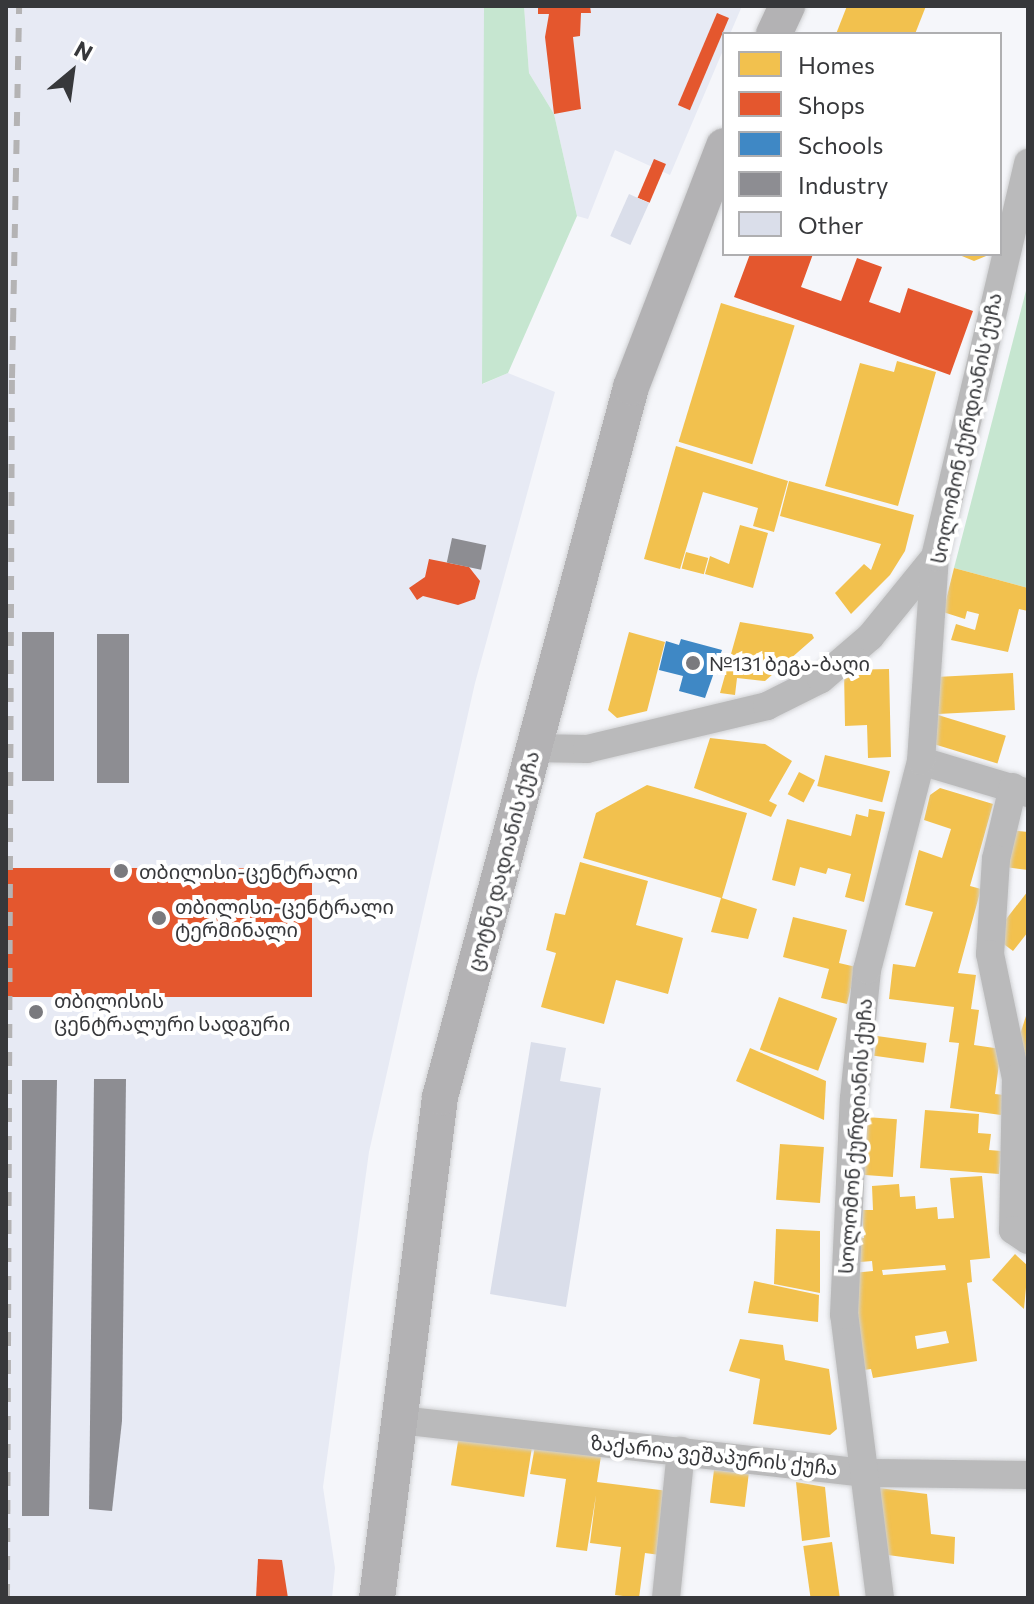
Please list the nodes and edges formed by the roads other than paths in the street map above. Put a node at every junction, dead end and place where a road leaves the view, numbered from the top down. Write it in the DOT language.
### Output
graph roads {
  1 [pos="787,6"];
  2 [pos="775,32"];
  3 [pos="722,151"];
  4 [pos="1028,163"];
  5 [pos="935,557"];
  6 [pos="533,748"];
  7 [pos="921,761"];
  8 [pos="1020,790"];
  9 [pos="1028,1240"];
  10 [pos="400,1420"];
  11 [pos="681,1451"];
  12 [pos="866,1473"];
  13 [pos="1028,1475"];
  14 [pos="377,1598"];
  15 [pos="666,1598"];
  16 [pos="880,1598"];
  1 -- 2 [label="main road"];
  3 -- 6 [label="main road, ცოტნე დადიანის ქუჩა"];
  4 -- 5 [label="street, სოლომონ ქურდიანის ქუჩა"];
  5 -- 6 [label="street"];
  5 -- 7 [label="street, სოლომონ ქურდიანის ქუჩა"];
  6 -- 10 [label="main road, ცოტნე დადიანის ქუჩა"];
  7 -- 8 [label="street"];
  7 -- 12 [label="street, სოლომონ ქურდიანის ქუჩა"];
  8 -- 9 [label="street"];
  10 -- 11 [label="street, ზაქარია ვეშაპურის ქუჩა"];
  10 -- 14 [label="main road, ცოტნე დადიანის ქუჩა"];
  11 -- 12 [label="street, ზაქარია ვეშაპურის ქუჩა"];
  11 -- 15 [label="street"];
  12 -- 13 [label="street, ზაქარია ვეშაპურის ქუჩა"];
  12 -- 16 [label="street, სოლომონ ქურდიანის ქუჩა"];
}
